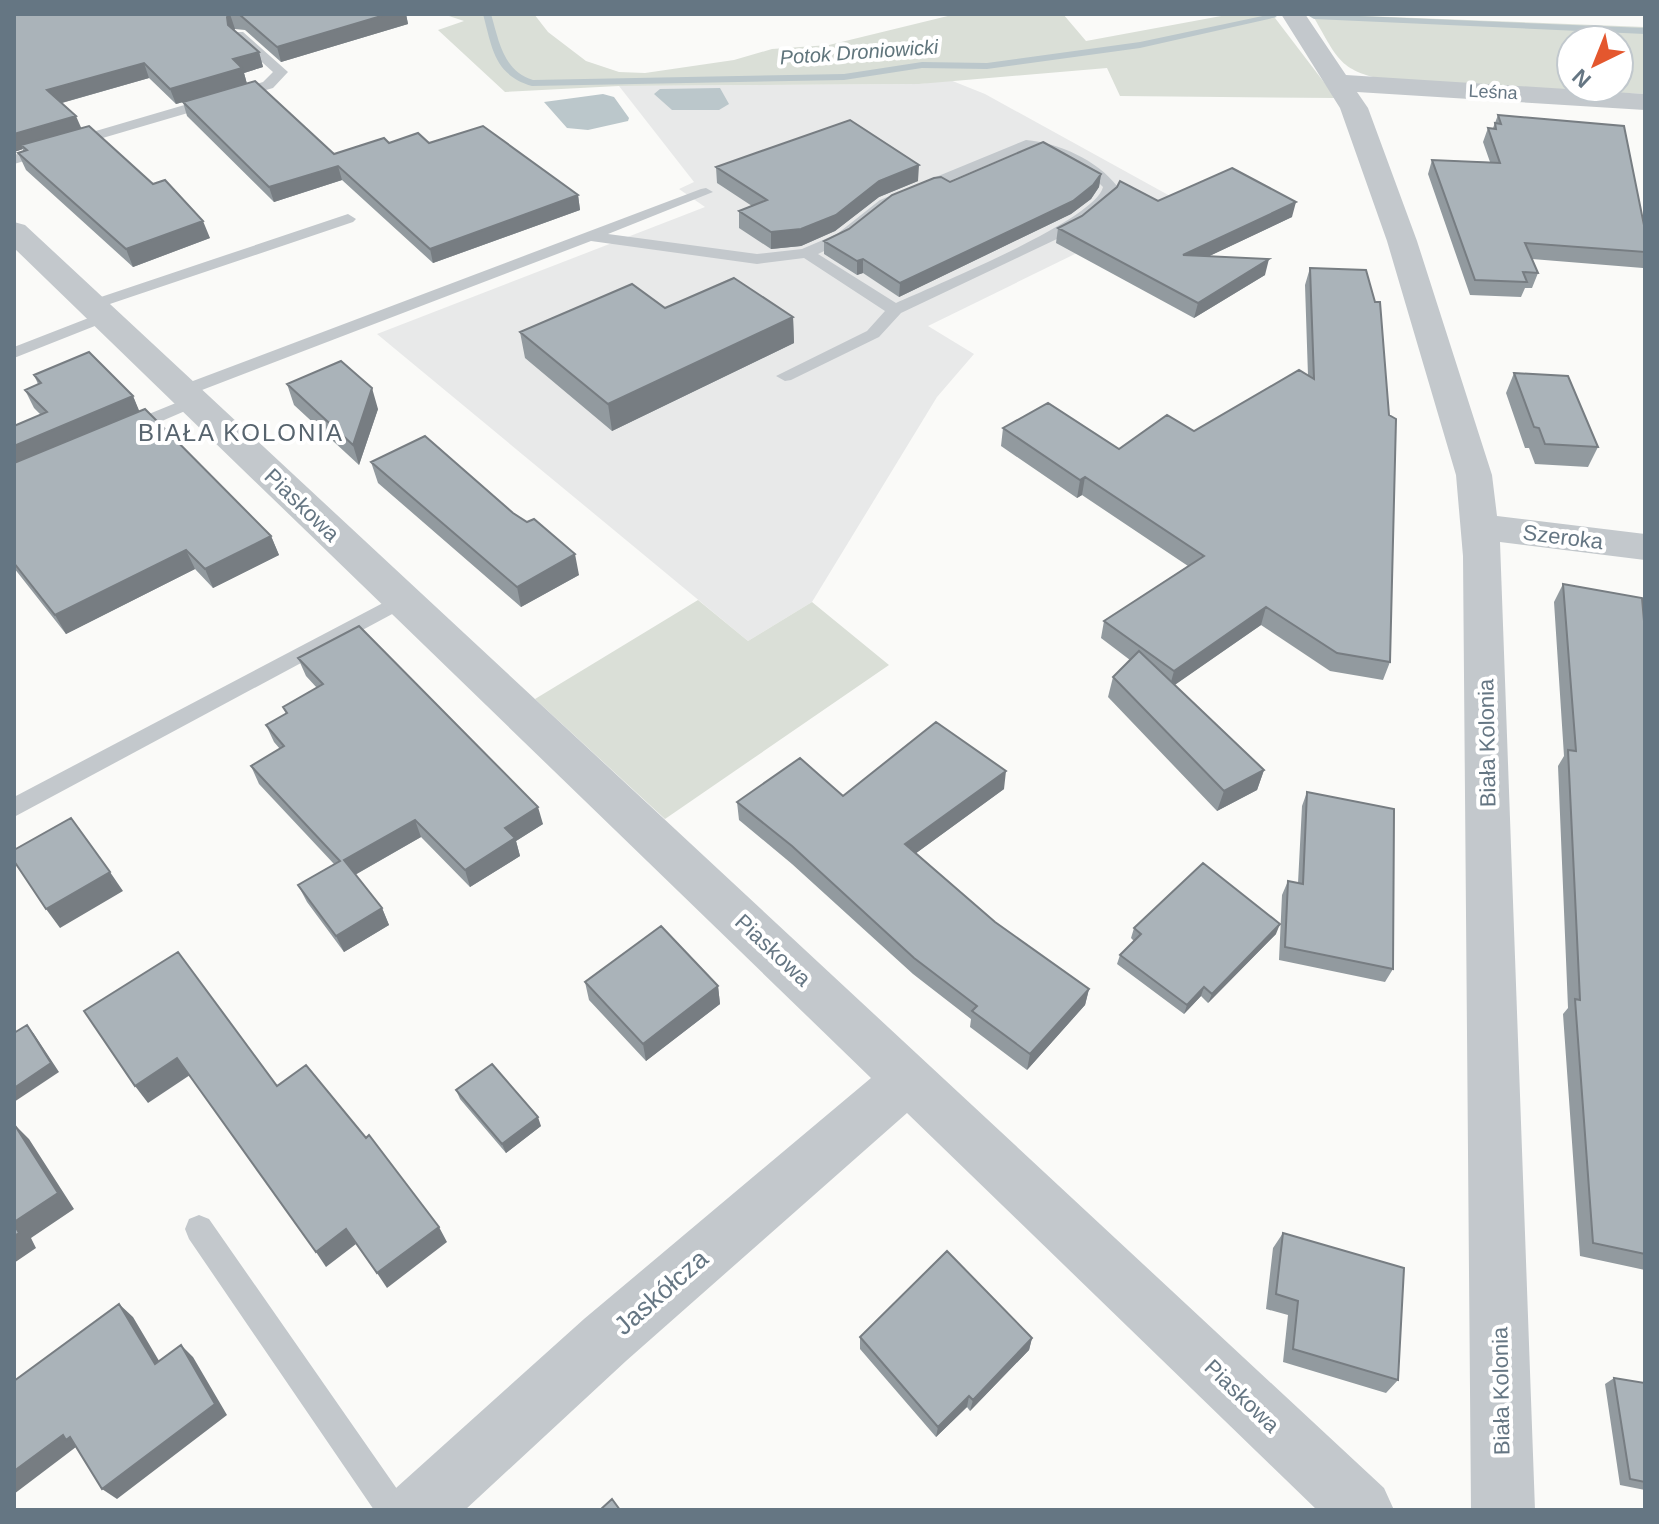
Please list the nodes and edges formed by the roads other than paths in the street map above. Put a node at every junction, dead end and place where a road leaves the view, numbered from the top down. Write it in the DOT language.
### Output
graph roads {
  1 [pos="1293,14"];
  2 [pos="239,35"];
  3 [pos="1340,83"];
  4 [pos="1645,102"];
  5 [pos="14,160"];
  6 [pos="706,192"];
  7 [pos="348,219"];
  8 [pos="14,231"];
  9 [pos="594,237"];
  10 [pos="807,253"];
  11 [pos="895,310"];
  12 [pos="98,311"];
  13 [pos="14,353"];
  14 [pos="785,376"];
  15 [pos="188,396"];
  16 [pos="110,437"];
  17 [pos="1481,527"];
  18 [pos="1645,547"];
  19 [pos="402,600"];
  20 [pos="14,808"];
  21 [pos="909,1079"];
  22 [pos="199,1229"];
  23 [pos="393,1510"];
  24 [pos="418,1510"];
  25 [pos="1362,1510"];
  26 [pos="1503,1510"];
  1 -- 3 [label="street, Biała Kolonia"];
  2 -- 5 [label="lane"];
  3 -- 4 [label="street, Leśna"];
  3 -- 17 [label="street, Biała Kolonia"];
  6 -- 9 [label="lane"];
  7 -- 12 [label="lane"];
  8 -- 12 [label="street, Piaskowa"];
  9 -- 10 [label="lane"];
  9 -- 15 [label="lane"];
  10 -- 11 [label="lane"];
  10 -- 11 [label="lane"];
  11 -- 14 [label="lane"];
  12 -- 13 [label="lane"];
  12 -- 15 [label="street, Piaskowa"];
  15 -- 16 [label="lane"];
  15 -- 19 [label="street, Piaskowa"];
  17 -- 18 [label="street, Szeroka"];
  17 -- 26 [label="street, Biała Kolonia"];
  19 -- 20 [label="lane"];
  19 -- 21 [label="street, Piaskowa"];
  21 -- 24 [label="street, Jaskółcza"];
  21 -- 25 [label="street, Piaskowa"];
  22 -- 23 [label="lane"];
}
